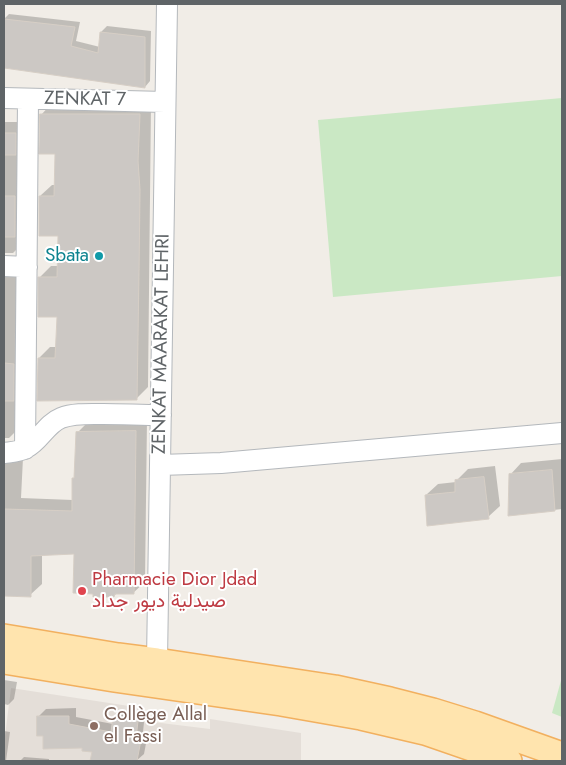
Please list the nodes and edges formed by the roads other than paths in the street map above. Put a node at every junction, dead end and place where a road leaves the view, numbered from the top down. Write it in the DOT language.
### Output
graph roads {
  1 [pos="167,4"];
  2 [pos="4,98"];
  3 [pos="28,99"];
  4 [pos="165,102"];
  5 [pos="4,266"];
  6 [pos="27,267"];
  7 [pos="161,415"];
  8 [pos="562,432"];
  9 [pos="25,449"];
  10 [pos="4,452"];
  11 [pos="160,465"];
  12 [pos="4,637"];
  13 [pos="4,661"];
  14 [pos="156,673"];
  15 [pos="562,755"];
  16 [pos="509,761"];
  1 -- 4 [label="street, ZENKAT MAARAKAT LEHRI"];
  2 -- 3 [label="street, ZENKAT 7"];
  3 -- 4 [label="street, ZENKAT 7"];
  3 -- 6 [label="street"];
  4 -- 7 [label="street, ZENKAT MAARAKAT LEHRI"];
  5 -- 6 [label="street"];
  6 -- 9 [label="street"];
  7 -- 9 [label="street"];
  7 -- 11 [label="street, ZENKAT MAARAKAT LEHRI"];
  8 -- 11 [label="street"];
  9 -- 10 [label="street"];
  11 -- 14 [label="street, ZENKAT MAARAKAT LEHRI"];
  12 -- 14 [label="main road"];
  13 -- 14 [label="main road"];
  14 -- 15 [label="main road"];
  14 -- 16 [label="main road"];
}
